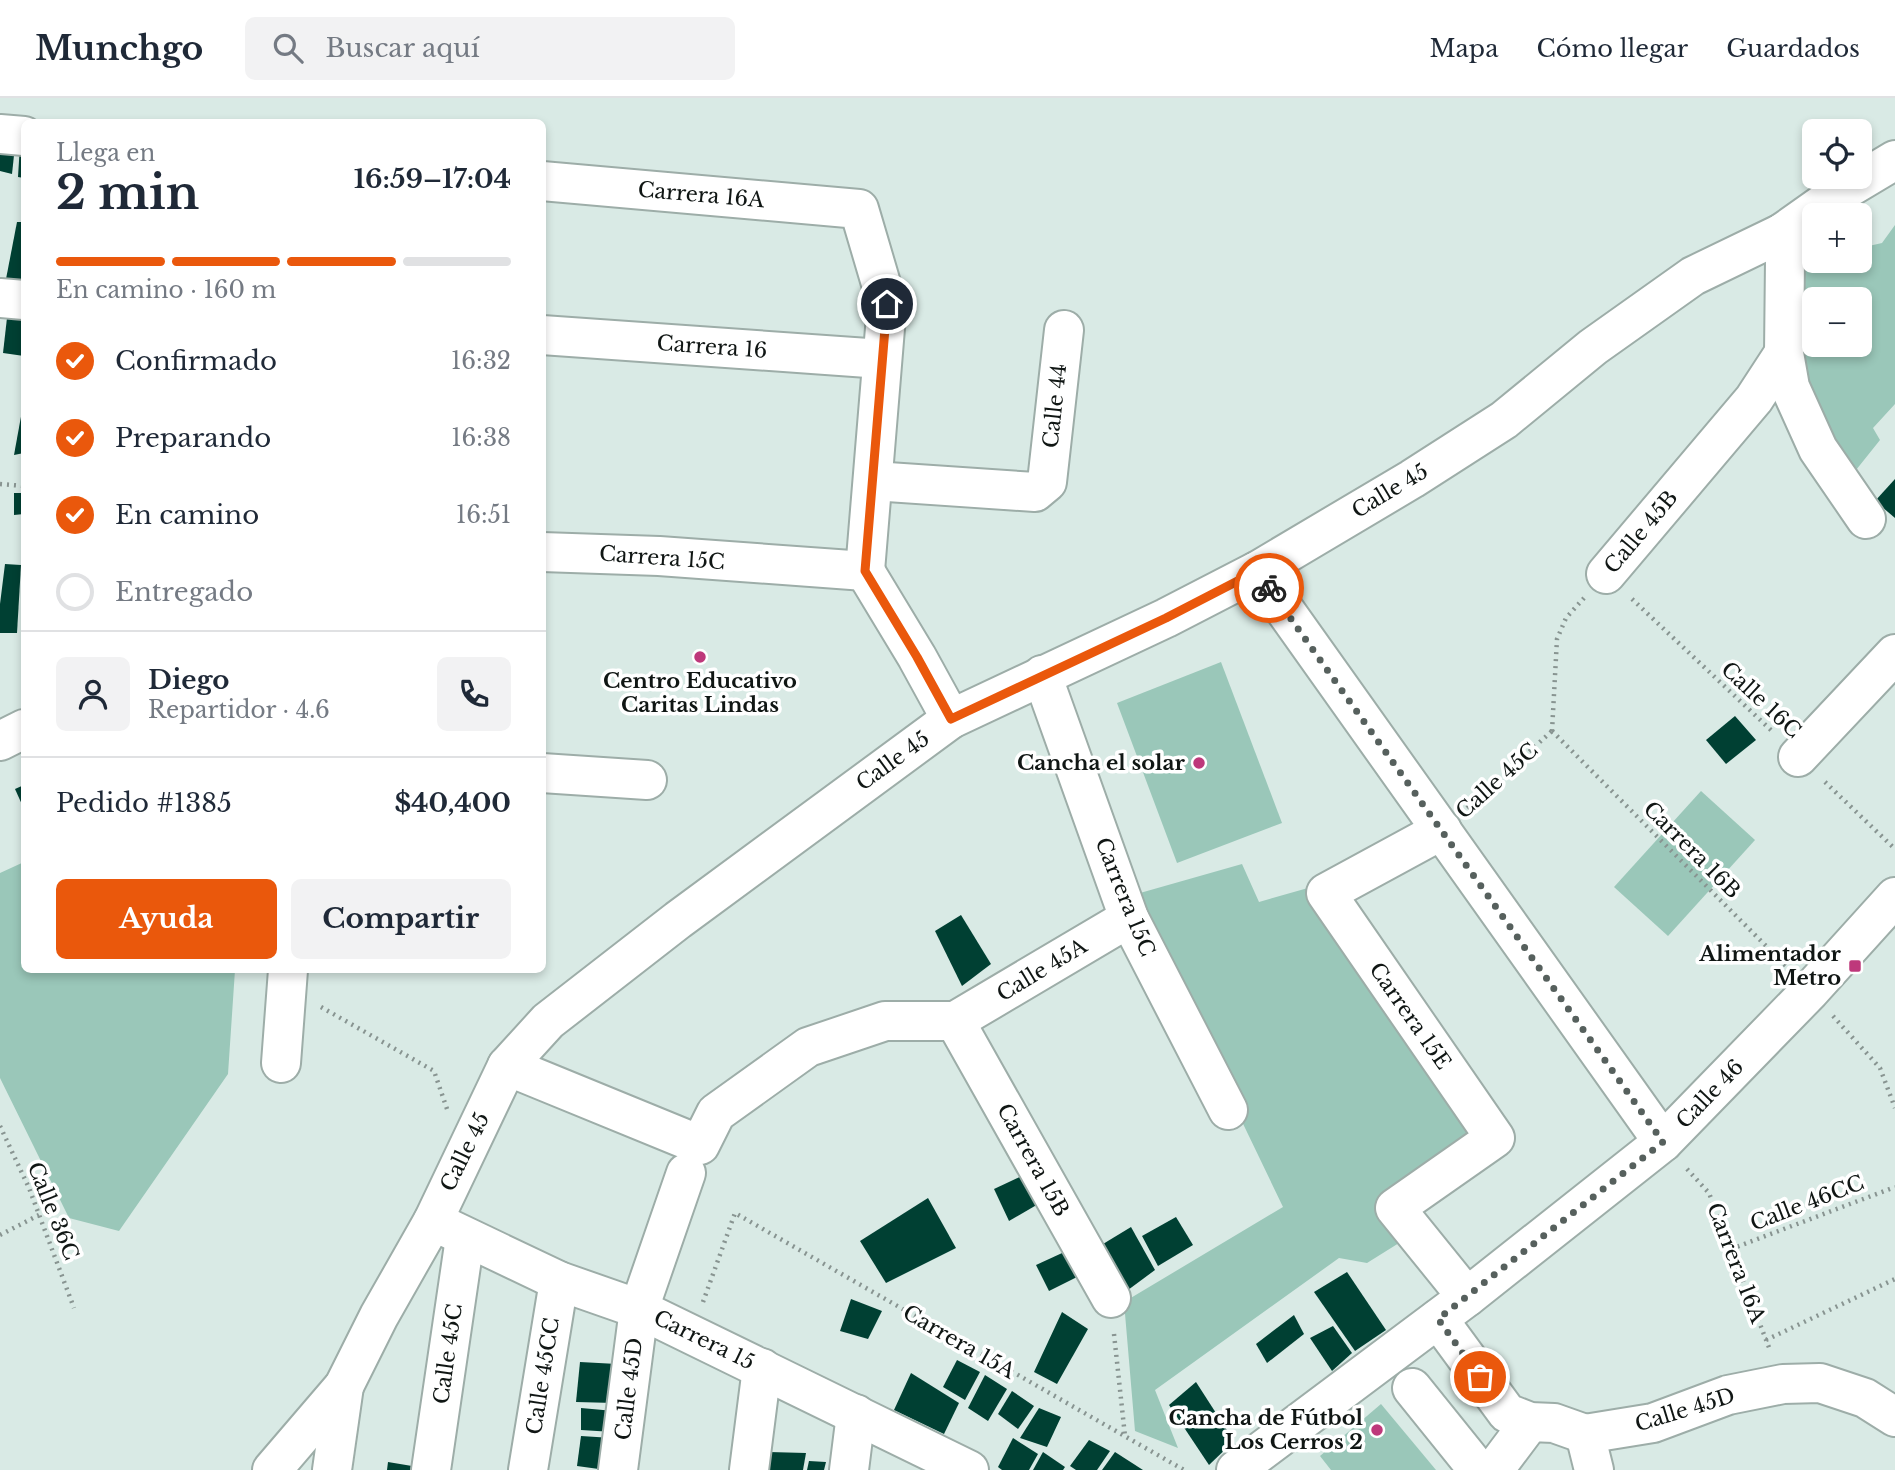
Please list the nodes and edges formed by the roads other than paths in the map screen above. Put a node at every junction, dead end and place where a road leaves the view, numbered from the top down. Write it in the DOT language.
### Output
graph roads {
  1 [pos="0,134"];
  2 [pos="21,136"];
  3 [pos="1895,160"];
  4 [pos="546,181"];
  5 [pos="1782,233"];
  6 [pos="0,298"];
  7 [pos="21,300"];
  8 [pos="1063,330"];
  9 [pos="546,335"];
  10 [pos="1784,353"];
  11 [pos="882,359"];
  12 [pos="873,481"];
  13 [pos="1866,519"];
  14 [pos="546,552"];
  15 [pos="865,571"];
  16 [pos="1257,571"];
  17 [pos="1606,574"];
  18 [pos="1895,654"];
  19 [pos="1042,675"];
  20 [pos="951,719"];
  21 [pos="21,730"];
  22 [pos="0,741"];
  23 [pos="1798,757"];
  24 [pos="546,773"];
  25 [pos="646,780"];
  26 [pos="1442,830"];
  27 [pos="1895,897"];
  28 [pos="1129,918"];
  29 [pos="288,979"];
  30 [pos="955,1021"];
  31 [pos="281,1063"];
  32 [pos="507,1066"];
  33 [pos="1228,1110"];
  34 [pos="1663,1142"];
  35 [pos="693,1159"];
  36 [pos="449,1229"];
  37 [pos="559,1281"];
  38 [pos="1111,1298"];
  39 [pos="1452,1308"];
  40 [pos="639,1309"];
  41 [pos="762,1368"];
  42 [pos="344,1386"];
  43 [pos="1412,1388"];
  44 [pos="856,1414"];
  45 [pos="1895,1417"];
  46 [pos="1530,1422"];
  47 [pos="1590,1452"];
  48 [pos="955,1466"];
  49 [pos="272,1470"];
  50 [pos="332,1470"];
  51 [pos="431,1470"];
  52 [pos="528,1470"];
  53 [pos="618,1470"];
  54 [pos="749,1470"];
  55 [pos="849,1470"];
  56 [pos="1236,1470"];
  57 [pos="1478,1470"];
  58 [pos="1494,1470"];
  1 -- 2 [label="street"];
  3 -- 5 [label="street, Calle 45"];
  4 -- 11 [label="street, Carrera 16A"];
  5 -- 10 [label="street"];
  5 -- 16 [label="street, Calle 45"];
  6 -- 7 [label="street"];
  8 -- 12 [label="street, Calle 44"];
  9 -- 11 [label="street, Carrera 16"];
  10 -- 13 [label="street"];
  10 -- 17 [label="street, Calle 45B"];
  11 -- 12 [label="street"];
  12 -- 15 [label="street"];
  14 -- 15 [label="street, Carrera 15C"];
  15 -- 20 [label="street"];
  16 -- 19 [label="street, Calle 45"];
  16 -- 26 [label="street"];
  18 -- 23 [label="street"];
  19 -- 20 [label="street, Calle 45"];
  19 -- 28 [label="street, Carrera 15C"];
  20 -- 32 [label="street, Calle 45"];
  21 -- 22 [label="street"];
  24 -- 25 [label="street"];
  26 -- 34 [label="street"];
  26 -- 39 [label="street, Carrera 15E"];
  27 -- 34 [label="street, Calle 46"];
  28 -- 30 [label="street, Calle 45A"];
  28 -- 33 [label="street, Carrera 15C"];
  29 -- 31 [label="street"];
  30 -- 35 [label="street"];
  30 -- 38 [label="street, Carrera 15B"];
  32 -- 35 [label="street"];
  32 -- 36 [label="street, Calle 45"];
  34 -- 39 [label="street, Calle 46"];
  35 -- 40 [label="street, Calle 45D"];
  36 -- 37 [label="street, Carrera 15"];
  36 -- 42 [label="street, Calle 45"];
  36 -- 51 [label="street, Calle 45C"];
  37 -- 40 [label="street, Carrera 15"];
  37 -- 52 [label="street, Calle 45CC"];
  39 -- 46 [label="street"];
  39 -- 56 [label="street, Calle 46"];
  40 -- 41 [label="street, Carrera 15"];
  40 -- 53 [label="street, Calle 45D"];
  41 -- 44 [label="street, Carrera 15"];
  41 -- 54 [label="street"];
  42 -- 49 [label="street, Calle 45"];
  42 -- 50 [label="street"];
  43 -- 57 [label="street"];
  44 -- 48 [label="street, Carrera 15"];
  44 -- 55 [label="street"];
  45 -- 47 [label="street, Calle 45D"];
  46 -- 47 [label="street"];
  46 -- 58 [label="street"];
}
